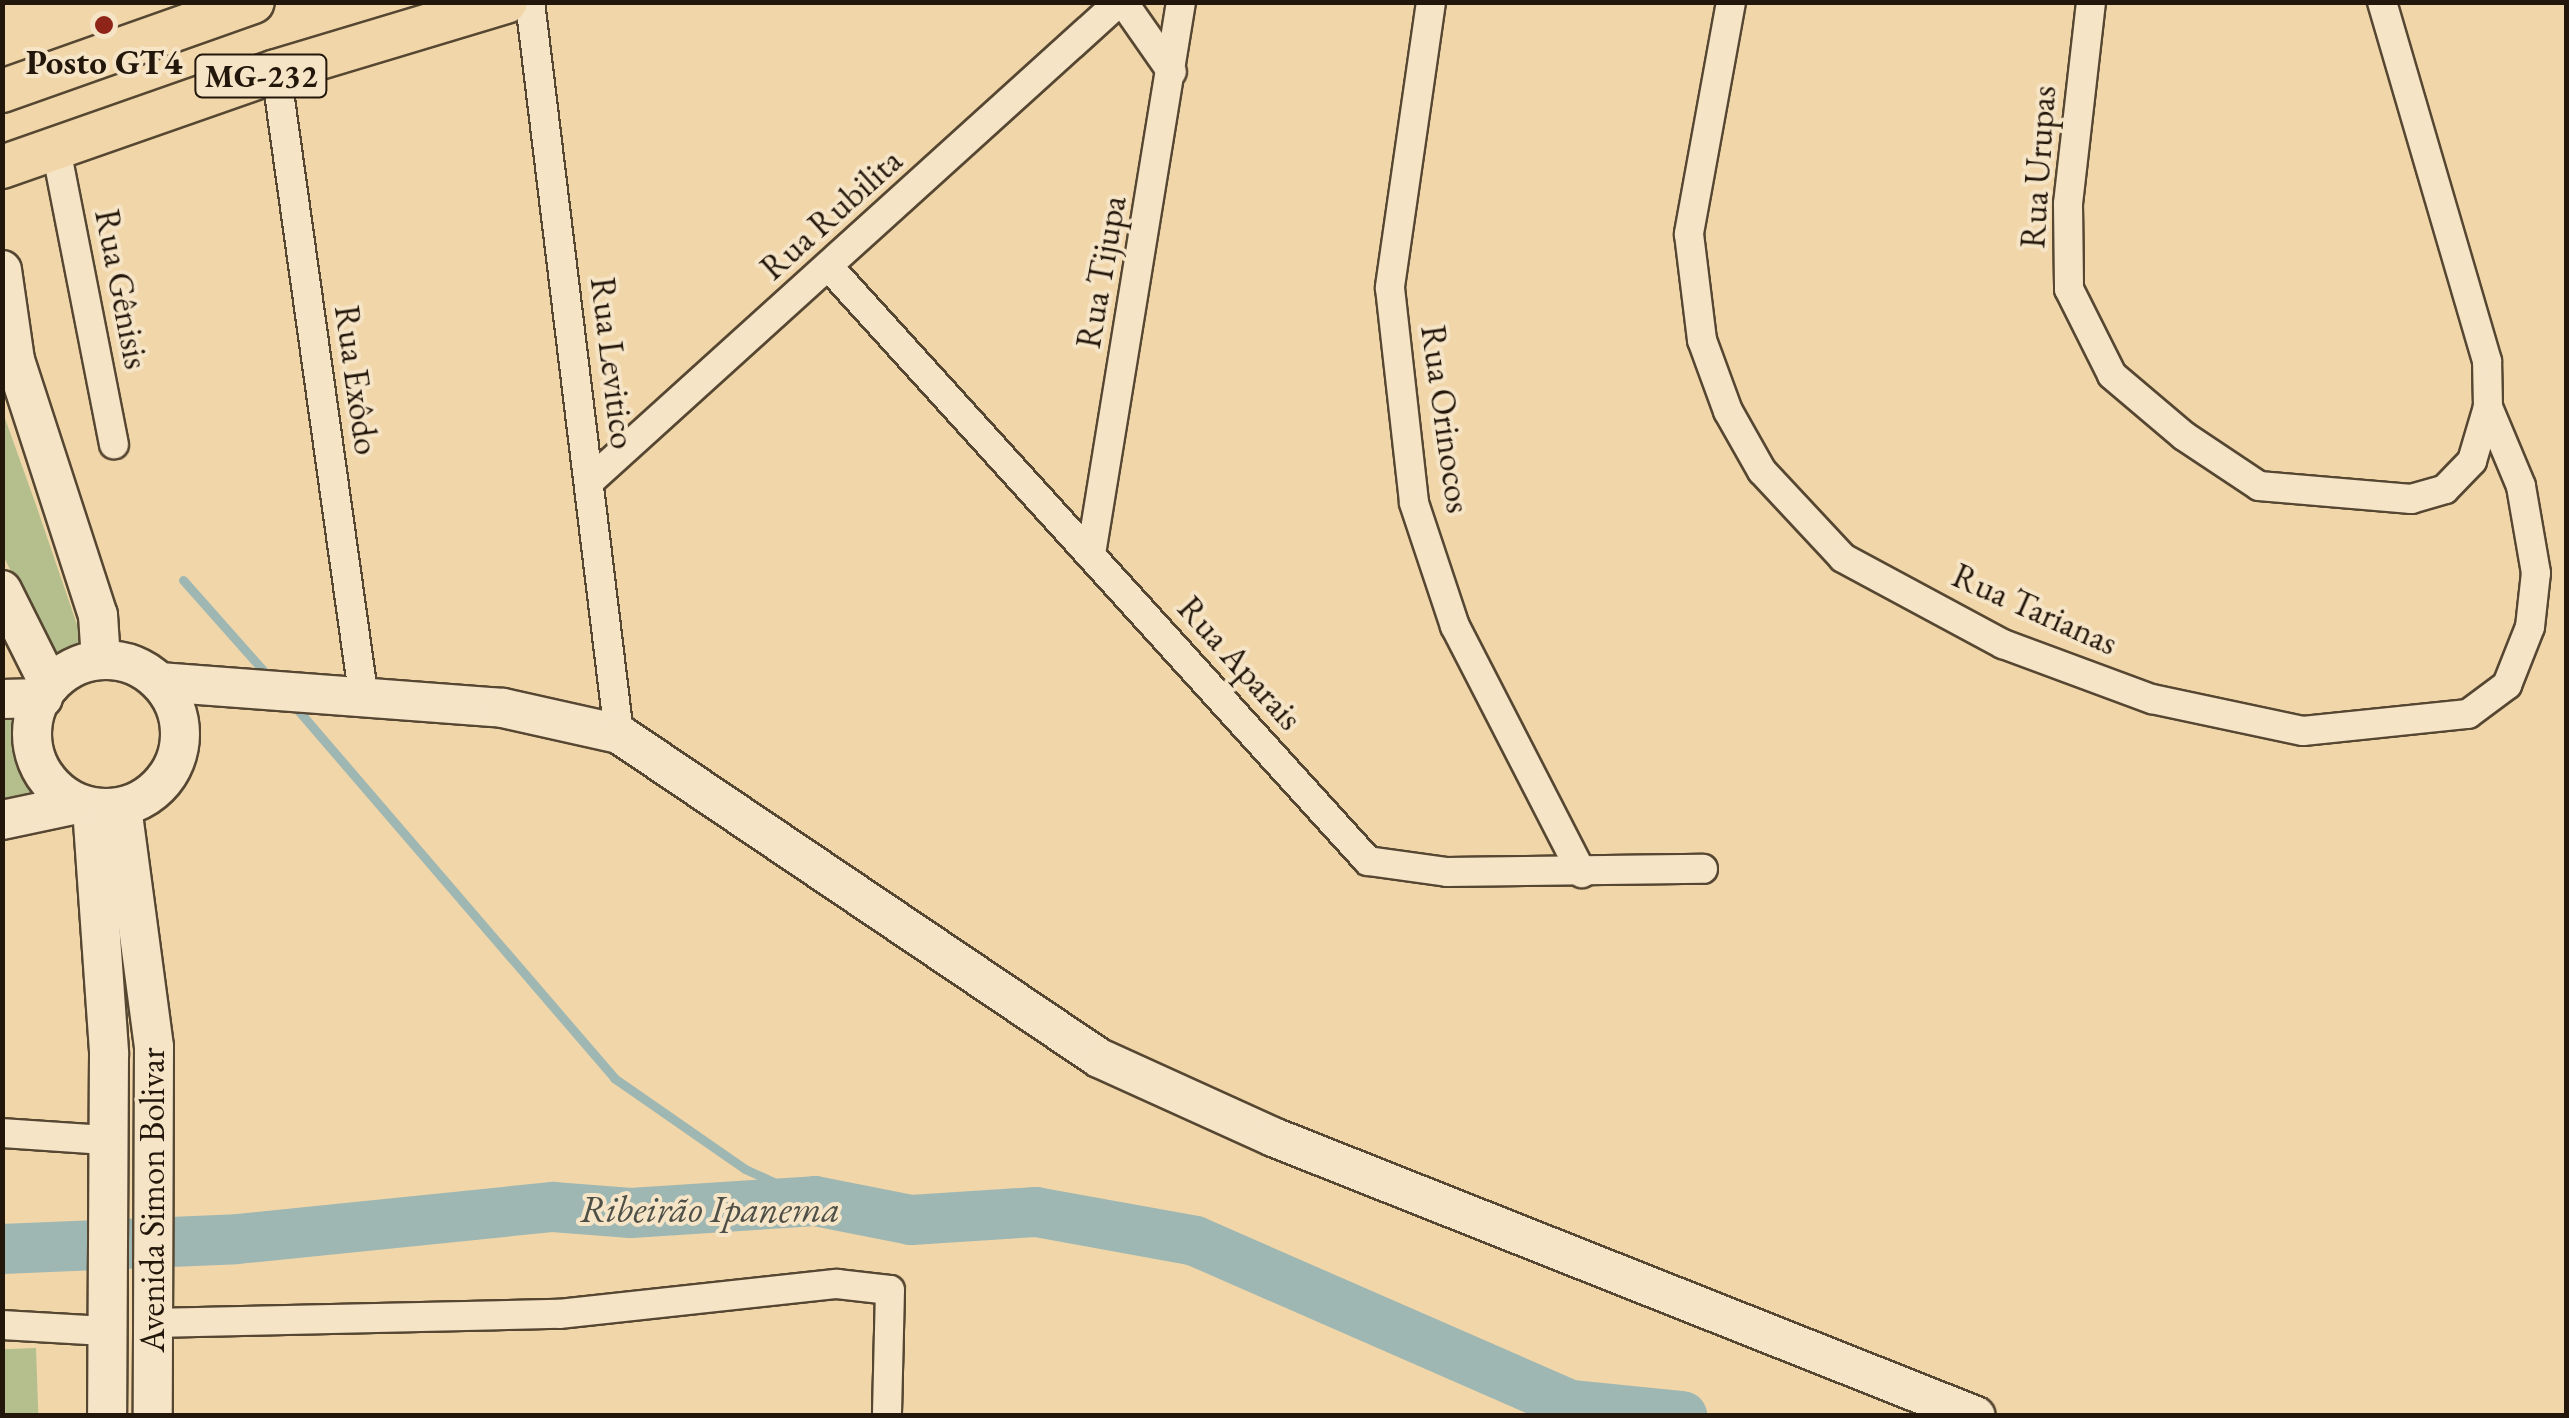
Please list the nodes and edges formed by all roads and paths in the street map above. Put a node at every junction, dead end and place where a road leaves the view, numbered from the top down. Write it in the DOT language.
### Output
graph roads {
  1 [pos="253,2"];
  2 [pos="506,2"];
  3 [pos="530,2"];
  4 [pos="1121,2"];
  5 [pos="1181,2"];
  6 [pos="1431,2"];
  7 [pos="1731,2"];
  8 [pos="2091,2"];
  9 [pos="2382,2"];
  10 [pos="276,71"];
  11 [pos="1172,72"];
  12 [pos="2,91"];
  13 [pos="56,149"];
  14 [pos="2,167"];
  15 [pos="829,267"];
  16 [pos="3,274"];
  17 [pos="2488,408"];
  18 [pos="114,444"];
  19 [pos="590,480"];
  20 [pos="2445,489"];
  21 [pos="1091,554"];
  22 [pos="2,590"];
  23 [pos="102,660"];
  24 [pos="158,682"];
  25 [pos="46,692"];
  26 [pos="2,699"];
  27 [pos="364,700"];
  28 [pos="619,734"];
  29 [pos="97,806"];
  30 [pos="2,820"];
  31 [pos="1703,869"];
  32 [pos="1582,873"];
  33 [pos="2,1132"];
  34 [pos="105,1151"];
  35 [pos="152,1308"];
  36 [pos="104,1317"];
  37 [pos="2,1325"];
  38 [pos="107,1416"];
  39 [pos="153,1416"];
  40 [pos="887,1416"];
  41 [pos="1976,1416"];
  1 -- 12 [label="main road, MG-232"];
  2 -- 10 [label="main road, MG-232"];
  3 -- 19 [label="street, Rua Levitico"];
  4 -- 11 [label="street"];
  4 -- 15 [label="street, Rua Rubilita"];
  5 -- 11 [label="street, Rua Tijupa"];
  6 -- 32 [label="street, Rua Orinocos"];
  7 -- 17 [label="street, Rua Tarianas"];
  8 -- 20 [label="street, Rua Urupas"];
  9 -- 17 [label="street, Rua Tarianas"];
  10 -- 13 [label="main road, MG-232"];
  10 -- 27 [label="street, Rua Exôdo"];
  11 -- 21 [label="street, Rua Tijupa"];
  13 -- 14 [label="main road, MG-232"];
  13 -- 18 [label="street, Rua Gênisis"];
  15 -- 19 [label="street, Rua Rubilita"];
  15 -- 21 [label="street, Rua Aparais"];
  16 -- 23 [label="main road"];
  17 -- 20 [label="street, Rua Tarianas"];
  19 -- 28 [label="street, Rua Levitico"];
  21 -- 32 [label="street, Rua Aparais"];
  22 -- 25 [label="main road"];
  23 -- 24 [label="main road"];
  23 -- 25 [label="main road"];
  24 -- 27 [label="main road"];
  24 -- 29 [label="main road"];
  25 -- 26 [label="main road"];
  25 -- 29 [label="main road"];
  27 -- 28 [label="main road"];
  28 -- 41 [label="main road"];
  29 -- 30 [label="main road"];
  29 -- 34 [label="main road, Avenida Simon Bolivar"];
  29 -- 35 [label="main road, Avenida Simon Bolivar"];
  31 -- 32 [label="street, Rua Aparais"];
  33 -- 34 [label="street"];
  34 -- 36 [label="main road, Avenida Simon Bolivar"];
  35 -- 39 [label="main road, Avenida Simon Bolivar"];
  35 -- 40 [label="street"];
  36 -- 37 [label="street"];
  36 -- 38 [label="main road, Avenida Simon Bolivar"];
}
